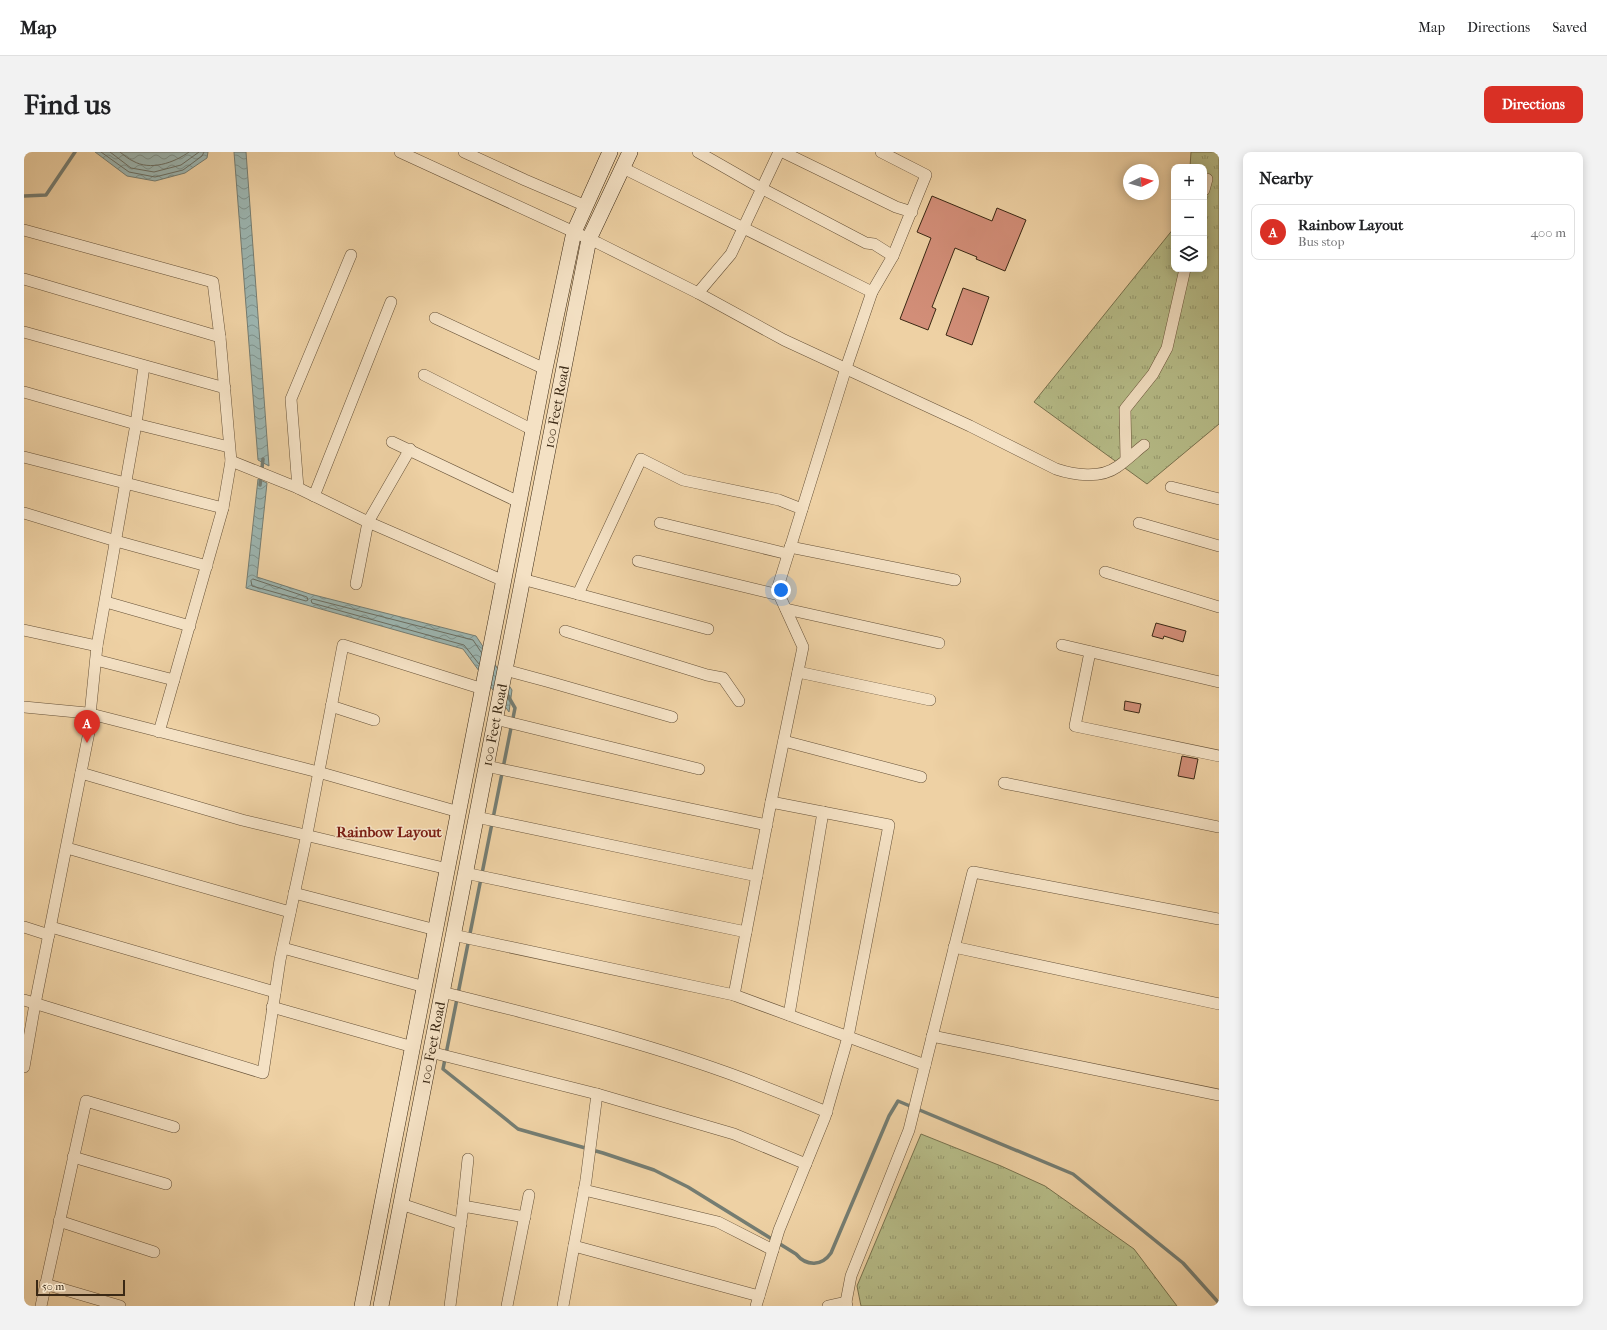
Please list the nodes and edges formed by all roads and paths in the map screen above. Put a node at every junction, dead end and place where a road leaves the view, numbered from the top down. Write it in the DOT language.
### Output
graph roads {
  1 [pos="400,152"];
  2 [pos="464,152"];
  3 [pos="610,152"];
  4 [pos="630,152"];
  5 [pos="698,152"];
  6 [pos="779,152"];
  7 [pos="783,152"];
  8 [pos="881,152"];
  9 [pos="623,168"];
  10 [pos="761,188"];
  11 [pos="586,206"];
  12 [pos="912,212"];
  13 [pos="743,228"];
  14 [pos="24,230"];
  15 [pos="574,232"];
  16 [pos="589,240"];
  17 [pos="351,255"];
  18 [pos="893,256"];
  19 [pos="1184,272"];
  20 [pos="24,279"];
  21 [pos="872,292"];
  22 [pos="698,293"];
  23 [pos="391,302"];
  24 [pos="435,318"];
  25 [pos="24,332"];
  26 [pos="220,337"];
  27 [pos="144,366"];
  28 [pos="545,368"];
  29 [pos="846,368"];
  30 [pos="424,375"];
  31 [pos="225,388"];
  32 [pos="24,392"];
  33 [pos="136,424"];
  34 [pos="533,430"];
  35 [pos="392,442"];
  36 [pos="1144,446"];
  37 [pos="229,447"];
  38 [pos="410,449"];
  39 [pos="24,457"];
  40 [pos="1126,459"];
  41 [pos="231,461"];
  42 [pos="125,482"];
  43 [pos="1171,486"];
  44 [pos="298,488"];
  45 [pos="314,496"];
  46 [pos="1219,499"];
  47 [pos="519,502"];
  48 [pos="223,508"];
  49 [pos="802,509"];
  50 [pos="24,513"];
  51 [pos="368,522"];
  52 [pos="660,523"];
  53 [pos="1139,523"];
  54 [pos="116,541"];
  55 [pos="1219,546"];
  56 [pos="789,550"];
  57 [pos="638,562"];
  58 [pos="207,566"];
  59 [pos="1105,572"];
  60 [pos="522,579"];
  61 [pos="955,580"];
  62 [pos="504,581"];
  63 [pos="356,584"];
  64 [pos="578,594"];
  65 [pos="779,595"];
  66 [pos="106,602"];
  67 [pos="1219,607"];
  68 [pos="786,609"];
  69 [pos="190,626"];
  70 [pos="708,628"];
  71 [pos="24,630"];
  72 [pos="565,631"];
  73 [pos="939,643"];
  74 [pos="1062,645"];
  75 [pos="97,646"];
  76 [pos="1090,652"];
  77 [pos="96,660"];
  78 [pos="505,670"];
  79 [pos="798,672"];
  80 [pos="174,680"];
  81 [pos="1219,682"];
  82 [pos="483,690"];
  83 [pos="930,700"];
  84 [pos="739,701"];
  85 [pos="331,706"];
  86 [pos="24,707"];
  87 [pos="90,715"];
  88 [pos="672,717"];
  89 [pos="495,719"];
  90 [pos="374,720"];
  91 [pos="159,732"];
  92 [pos="784,741"];
  93 [pos="1219,756"];
  94 [pos="486,766"];
  95 [pos="699,769"];
  96 [pos="318,772"];
  97 [pos="81,773"];
  98 [pos="921,777"];
  99 [pos="1004,783"];
  100 [pos="771,802"];
  101 [pos="459,812"];
  102 [pos="823,812"];
  103 [pos="476,817"];
  104 [pos="767,825"];
  105 [pos="1219,827"];
  106 [pos="307,834"];
  107 [pos="67,848"];
  108 [pos="448,869"];
  109 [pos="465,873"];
  110 [pos="757,876"];
  111 [pos="294,893"];
  112 [pos="290,912"];
  113 [pos="1219,918"];
  114 [pos="24,927"];
  115 [pos="436,930"];
  116 [pos="50,931"];
  117 [pos="746,932"];
  118 [pos="453,935"];
  119 [pos="283,948"];
  120 [pos="954,948"];
  121 [pos="425,987"];
  122 [pos="275,992"];
  123 [pos="442,992"];
  124 [pos="734,995"];
  125 [pos="29,1002"];
  126 [pos="1219,1004"];
  127 [pos="272,1007"];
  128 [pos="789,1015"];
  129 [pos="932,1036"];
  130 [pos="848,1037"];
  131 [pos="413,1047"];
  132 [pos="430,1052"];
  133 [pos="926,1065"];
  134 [pos="24,1067"];
  135 [pos="597,1094"];
  136 [pos="1219,1095"];
  137 [pos="827,1112"];
  138 [pos="174,1127"];
  139 [pos="73,1157"];
  140 [pos="468,1159"];
  141 [pos="806,1164"];
  142 [pos="166,1184"];
  143 [pos="584,1190"];
  144 [pos="529,1195"];
  145 [pos="400,1204"];
  146 [pos="463,1206"];
  147 [pos="524,1217"];
  148 [pos="59,1221"];
  149 [pos="461,1224"];
  150 [pos="574,1246"];
  151 [pos="773,1250"];
  152 [pos="154,1252"];
  153 [pos="46,1284"];
  154 [pos="757,1301"];
  155 [pos="847,1304"];
  156 [pos="41,1306"];
  157 [pos="120,1306"];
  158 [pos="362,1306"];
  159 [pos="381,1306"];
  160 [pos="450,1306"];
  161 [pos="507,1306"];
  162 [pos="563,1306"];
  163 [pos="828,1306"];
  1 -- 15 [label="street"];
  2 -- 11 [label="street"];
  3 -- 11 [label="main road, 100 Feet Road"];
  4 -- 9 [label="main road, 100 Feet Road"];
  5 -- 10 [label="street"];
  6 -- 10 [label="street"];
  7 -- 12 [label="street"];
  8 -- 12 [label="street"];
  9 -- 13 [label="street"];
  9 -- 16 [label="main road, 100 Feet Road"];
  10 -- 13 [label="street"];
  10 -- 18 [label="street"];
  11 -- 15 [label="main road, 100 Feet Road"];
  12 -- 18 [label="street"];
  13 -- 21 [label="street"];
  13 -- 22 [label="street"];
  14 -- 26 [label="street"];
  15 -- 16 [label="street"];
  15 -- 28 [label="main road, 100 Feet Road"];
  16 -- 22 [label="street"];
  16 -- 60 [label="main road, 100 Feet Road"];
  17 -- 44 [label="street"];
  18 -- 21 [label="street"];
  19 -- 40 [label="street"];
  20 -- 26 [label="street"];
  21 -- 29 [label="street"];
  22 -- 29 [label="street"];
  23 -- 45 [label="street"];
  24 -- 28 [label="street"];
  25 -- 27 [label="street"];
  26 -- 31 [label="street"];
  27 -- 31 [label="street"];
  27 -- 33 [label="street"];
  28 -- 34 [label="main road, 100 Feet Road"];
  29 -- 40 [label="street"];
  29 -- 49 [label="street"];
  30 -- 34 [label="street"];
  31 -- 37 [label="street"];
  32 -- 33 [label="street"];
  33 -- 37 [label="street"];
  33 -- 42 [label="street"];
  34 -- 47 [label="main road, 100 Feet Road"];
  35 -- 38 [label="street"];
  36 -- 40 [label="street"];
  37 -- 41 [label="street"];
  38 -- 47 [label="street"];
  38 -- 51 [label="street"];
  39 -- 42 [label="street"];
  41 -- 44 [label="street"];
  41 -- 48 [label="street"];
  42 -- 48 [label="street"];
  42 -- 54 [label="street"];
  43 -- 46 [label="street"];
  44 -- 45 [label="street"];
  45 -- 51 [label="street"];
  47 -- 62 [label="main road, 100 Feet Road"];
  48 -- 58 [label="street"];
  49 -- 56 [label="street"];
  49 -- 64 [label="street"];
  50 -- 54 [label="street"];
  51 -- 62 [label="street"];
  51 -- 63 [label="street"];
  52 -- 56 [label="street"];
  53 -- 55 [label="street"];
  54 -- 58 [label="street"];
  54 -- 66 [label="street"];
  56 -- 61 [label="street"];
  56 -- 65 [label="street"];
  57 -- 65 [label="street"];
  58 -- 69 [label="street"];
  59 -- 67 [label="street"];
  60 -- 64 [label="street"];
  60 -- 78 [label="main road, 100 Feet Road"];
  62 -- 82 [label="main road, 100 Feet Road"];
  64 -- 70 [label="street"];
  65 -- 68 [label="street"];
  66 -- 69 [label="street"];
  66 -- 75 [label="street"];
  68 -- 73 [label="street"];
  68 -- 79 [label="street"];
  69 -- 80 [label="street"];
  71 -- 75 [label="street"];
  72 -- 84 [label="street"];
  74 -- 76 [label="street"];
  75 -- 77 [label="street"];
  76 -- 81 [label="street"];
  76 -- 93 [label="street"];
  77 -- 80 [label="street"];
  77 -- 87 [label="street"];
  78 -- 88 [label="street"];
  78 -- 89 [label="main road, 100 Feet Road"];
  79 -- 83 [label="street"];
  79 -- 92 [label="street"];
  80 -- 91 [label="street"];
  82 -- 85 [label="street"];
  82 -- 101 [label="main road, 100 Feet Road"];
  85 -- 90 [label="street"];
  85 -- 96 [label="street"];
  86 -- 87 [label="street"];
  87 -- 91 [label="street"];
  87 -- 97 [label="street"];
  89 -- 94 [label="main road, 100 Feet Road"];
  89 -- 95 [label="street"];
  91 -- 96 [label="street"];
  92 -- 98 [label="street"];
  92 -- 100 [label="street"];
  94 -- 103 [label="main road, 100 Feet Road"];
  94 -- 104 [label="street"];
  96 -- 101 [label="street"];
  96 -- 106 [label="street"];
  97 -- 106 [label="street"];
  97 -- 107 [label="street"];
  99 -- 105 [label="street"];
  100 -- 102 [label="street"];
  100 -- 104 [label="street"];
  101 -- 108 [label="main road, 100 Feet Road"];
  102 -- 128 [label="street"];
  102 -- 130 [label="street"];
  103 -- 109 [label="main road, 100 Feet Road"];
  103 -- 110 [label="street"];
  104 -- 110 [label="street"];
  106 -- 108 [label="street"];
  106 -- 111 [label="street"];
  107 -- 112 [label="street"];
  107 -- 116 [label="street"];
  108 -- 115 [label="main road, 100 Feet Road"];
  109 -- 117 [label="street"];
  109 -- 118 [label="main road, 100 Feet Road"];
  110 -- 117 [label="street"];
  111 -- 112 [label="street"];
  111 -- 115 [label="street"];
  112 -- 119 [label="street"];
  113 -- 120 [label="street"];
  114 -- 116 [label="street"];
  115 -- 121 [label="main road, 100 Feet Road"];
  116 -- 122 [label="street"];
  116 -- 125 [label="street"];
  117 -- 124 [label="street"];
  118 -- 123 [label="main road, 100 Feet Road"];
  118 -- 124 [label="street"];
  119 -- 121 [label="street"];
  119 -- 122 [label="street"];
  120 -- 126 [label="street"];
  120 -- 129 [label="street"];
  121 -- 131 [label="main road, 100 Feet Road"];
  122 -- 127 [label="street"];
  123 -- 132 [label="main road, 100 Feet Road"];
  123 -- 137 [label="street"];
  124 -- 128 [label="street"];
  125 -- 127 [label="street"];
  125 -- 134 [label="street"];
  127 -- 131 [label="street"];
  128 -- 130 [label="street"];
  129 -- 133 [label="street"];
  129 -- 136 [label="street"];
  130 -- 133 [label="street"];
  130 -- 137 [label="street"];
  131 -- 158 [label="main road, 100 Feet Road"];
  132 -- 135 [label="street"];
  132 -- 145 [label="main road, 100 Feet Road"];
  133 -- 155 [label="street"];
  135 -- 141 [label="street"];
  135 -- 143 [label="street"];
  137 -- 141 [label="street"];
  138 -- 139 [label="street"];
  139 -- 142 [label="street"];
  139 -- 148 [label="street"];
  140 -- 146 [label="street"];
  141 -- 151 [label="street"];
  143 -- 150 [label="street"];
  143 -- 151 [label="street"];
  144 -- 147 [label="street"];
  145 -- 149 [label="street"];
  145 -- 159 [label="main road, 100 Feet Road"];
  146 -- 147 [label="street"];
  146 -- 149 [label="street"];
  147 -- 161 [label="street"];
  148 -- 152 [label="street"];
  148 -- 153 [label="street"];
  149 -- 160 [label="street"];
  150 -- 154 [label="street"];
  150 -- 162 [label="street"];
  151 -- 154 [label="street"];
  153 -- 156 [label="street"];
  153 -- 157 [label="street"];
  155 -- 163 [label="street"];
}
